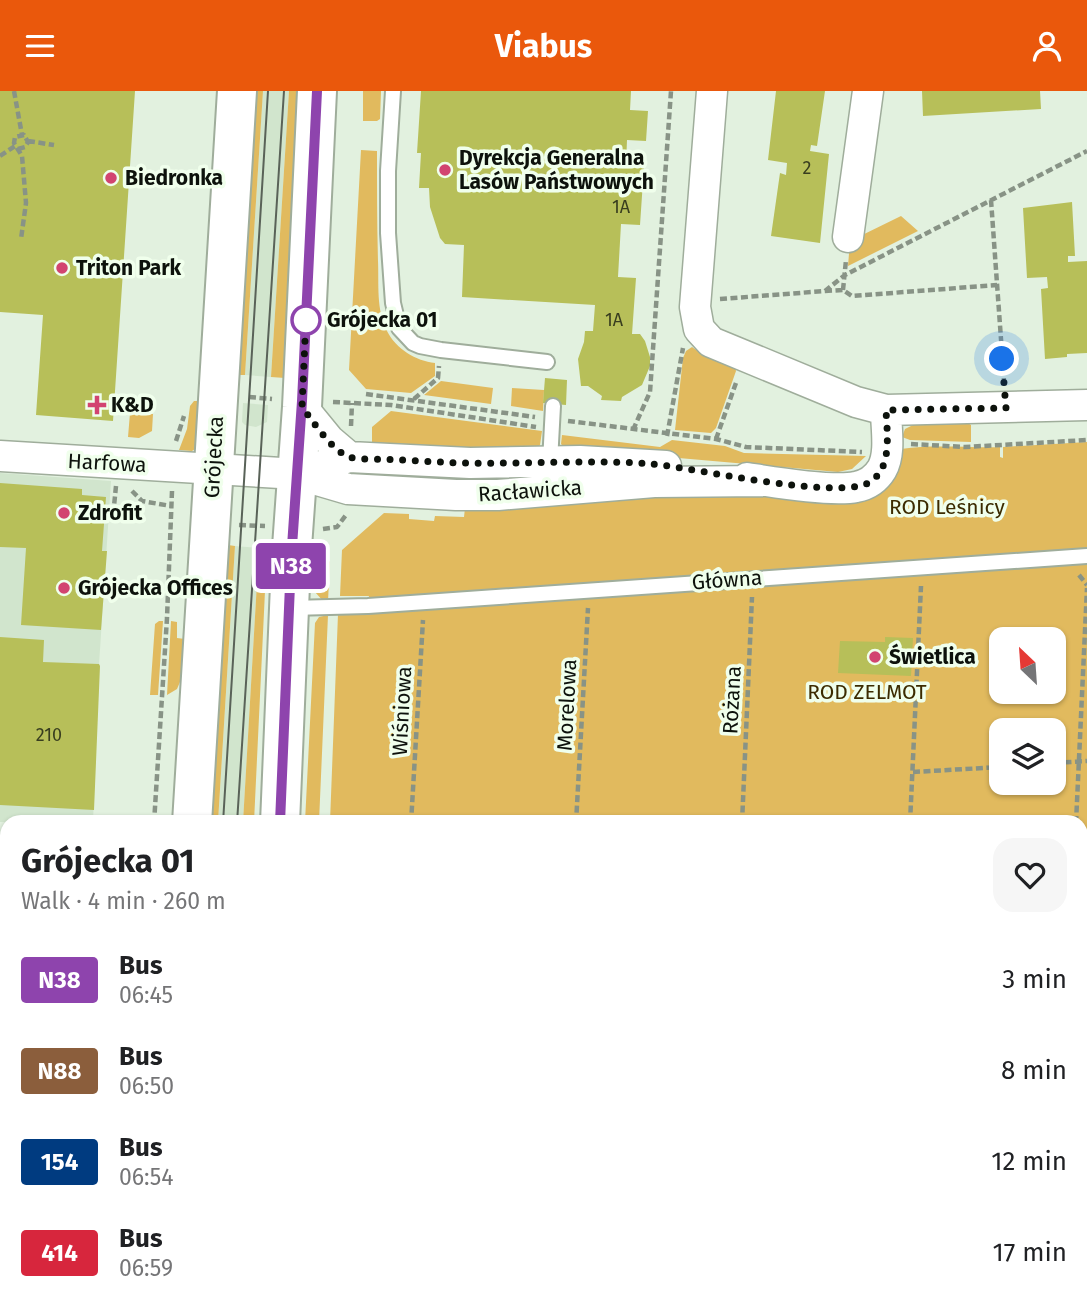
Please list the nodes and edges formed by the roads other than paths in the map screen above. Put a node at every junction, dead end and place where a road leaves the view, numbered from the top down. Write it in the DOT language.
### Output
graph roads {
  1 [pos="237,91"];
  2 [pos="317,91"];
  3 [pos="393,91"];
  4 [pos="712,91"];
  5 [pos="868,91"];
  6 [pos="848,237"];
  7 [pos="547,362"];
  8 [pos="285,403"];
  9 [pos="1087,405"];
  10 [pos="886,410"];
  11 [pos="553,413"];
  12 [pos="0,456"];
  13 [pos="349,457"];
  14 [pos="550,462"];
  15 [pos="214,469"];
  16 [pos="297,474"];
  17 [pos="765,481"];
  18 [pos="1087,556"];
  19 [pos="289,608"];
  20 [pos="192,815"];
  21 [pos="280,815"];
  1 -- 15 [label="main road, Grójecka"];
  2 -- 8 [label="main road"];
  3 -- 7 [label="lane"];
  4 -- 10 [label="street"];
  5 -- 6 [label="street"];
  8 -- 13 [label="street"];
  8 -- 16 [label="main road"];
  9 -- 10 [label="street"];
  10 -- 17 [label="street, Racławicka"];
  11 -- 14 [label="lane"];
  12 -- 15 [label="street, Harfowa"];
  13 -- 14 [label="street, Racławicka"];
  13 -- 16 [label="street, Racławicka"];
  14 -- 17 [label="street, Racławicka"];
  15 -- 16 [label="street, Racławicka"];
  15 -- 20 [label="main road, Grójecka"];
  16 -- 17 [label="street, Racławicka"];
  16 -- 19 [label="main road"];
  18 -- 19 [label="lane, Główna"];
  19 -- 21 [label="main road"];
}
